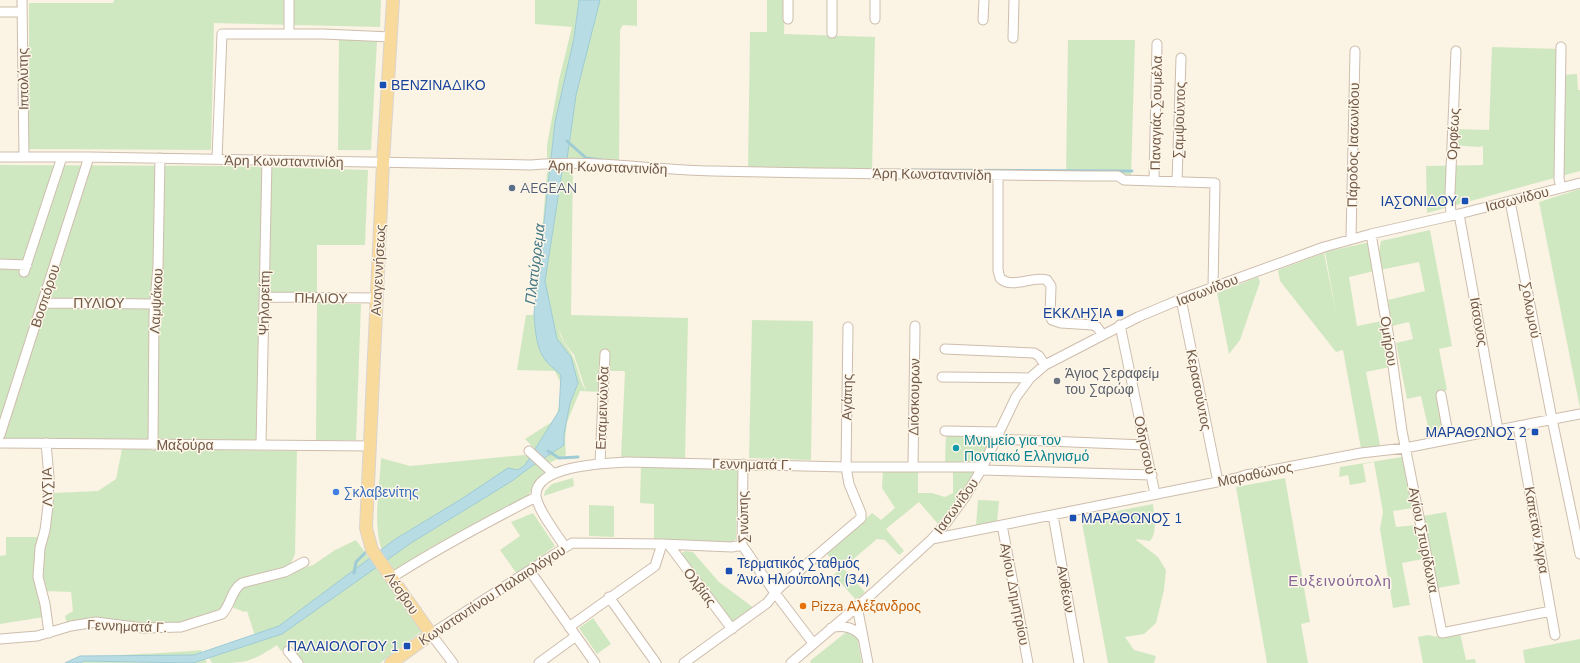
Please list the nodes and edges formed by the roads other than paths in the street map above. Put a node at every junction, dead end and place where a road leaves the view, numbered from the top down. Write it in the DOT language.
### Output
graph roads {
  1 [pos="22,0"];
  2 [pos="288,0"];
  3 [pos="393,0"];
  4 [pos="788,0"];
  5 [pos="832,0"];
  6 [pos="875,0"];
  7 [pos="984,0"];
  8 [pos="1014,0"];
  9 [pos="0,12"];
  10 [pos="22,12"];
  11 [pos="788,19"];
  12 [pos="874,19"];
  13 [pos="983,20"];
  14 [pos="832,33"];
  15 [pos="288,34"];
  16 [pos="391,37"];
  17 [pos="1013,38"];
  18 [pos="1157,44"];
  19 [pos="1561,47"];
  20 [pos="1355,51"];
  21 [pos="1456,51"];
  22 [pos="1181,58"];
  23 [pos="62,156"];
  24 [pos="0,157"];
  25 [pos="24,157"];
  26 [pos="89,157"];
  27 [pos="160,158"];
  28 [pos="217,159"];
  29 [pos="267,160"];
  30 [pos="383,163"];
  31 [pos="998,175"];
  32 [pos="1154,181"];
  33 [pos="1177,182"];
  34 [pos="1580,183"];
  35 [pos="1562,188"];
  36 [pos="1510,201"];
  37 [pos="1455,215"];
  38 [pos="1371,234"];
  39 [pos="1351,239"];
  40 [pos="0,264"];
  41 [pos="1213,287"];
  42 [pos="264,297"];
  43 [pos="377,298"];
  44 [pos="1181,299"];
  45 [pos="43,303"];
  46 [pos="155,304"];
  47 [pos="1120,325"];
  48 [pos="915,326"];
  49 [pos="848,327"];
  50 [pos="1102,334"];
  51 [pos="945,349"];
  52 [pos="604,354"];
  53 [pos="1045,364"];
  54 [pos="942,377"];
  55 [pos="1030,378"];
  56 [pos="1441,395"];
  57 [pos="1580,414"];
  58 [pos="1552,419"];
  59 [pos="1518,426"];
  60 [pos="1498,430"];
  61 [pos="945,431"];
  62 [pos="0,435"];
  63 [pos="997,435"];
  64 [pos="1449,439"];
  65 [pos="0,443"];
  66 [pos="46,443"];
  67 [pos="153,445"];
  68 [pos="261,445"];
  69 [pos="1145,445"];
  70 [pos="370,446"];
  71 [pos="1405,448"];
  72 [pos="529,451"];
  73 [pos="600,463"];
  74 [pos="743,464"];
  75 [pos="846,467"];
  76 [pos="913,467"];
  77 [pos="982,469"];
  78 [pos="554,474"];
  79 [pos="1152,475"];
  80 [pos="1218,482"];
  81 [pos="1155,494"];
  82 [pos="536,497"];
  83 [pos="953,515"];
  84 [pos="1053,515"];
  85 [pos="1002,525"];
  86 [pos="964,533"];
  87 [pos="932,539"];
  88 [pos="369,540"];
  89 [pos="665,544"];
  90 [pos="742,545"];
  91 [pos="565,547"];
  92 [pos="1580,554"];
  93 [pos="304,562"];
  94 [pos="530,571"];
  95 [pos="391,578"];
  96 [pos="775,593"];
  97 [pos="609,597"];
  98 [pos="857,606"];
  99 [pos="1551,611"];
  100 [pos="569,627"];
  101 [pos="732,629"];
  102 [pos="829,629"];
  103 [pos="49,632"];
  104 [pos="431,634"];
  105 [pos="1555,635"];
  106 [pos="576,636"];
  107 [pos="0,638"];
  108 [pos="863,638"];
  109 [pos="813,643"];
  110 [pos="288,651"];
  111 [pos="298,663"];
  112 [pos="391,663"];
  113 [pos="453,663"];
  114 [pos="539,663"];
  115 [pos="595,663"];
  116 [pos="656,663"];
  117 [pos="684,663"];
  118 [pos="791,663"];
  119 [pos="868,663"];
  120 [pos="1028,663"];
  121 [pos="1080,663"];
  1 -- 10 [label="street, Ιππολύτης"];
  2 -- 15 [label="street"];
  3 -- 16 [label="main road, Αναγεννήσεως"];
  4 -- 11 [label="street"];
  5 -- 14 [label="street"];
  6 -- 12 [label="street"];
  7 -- 13 [label="street"];
  8 -- 17 [label="street"];
  9 -- 10 [label="street"];
  10 -- 25 [label="street, Ιππολύτης"];
  15 -- 16 [label="street"];
  15 -- 28 [label="street"];
  16 -- 30 [label="main road, Αναγεννήσεως"];
  18 -- 32 [label="street, Παναγιάς Σουμέλα"];
  19 -- 35 [label="street"];
  20 -- 39 [label="street, Πάροδος Ιασωνίδου"];
  21 -- 37 [label="street, Ορφέως"];
  22 -- 33 [label="street, Σαμψούντος"];
  23 -- 25 [label="street, Άρη Κωνσταντινίδη"];
  23 -- 26 [label="street, Άρη Κωνσταντινίδη"];
  23 -- 40 [label="street, Βοσπόρου"];
  24 -- 25 [label="street, Άρη Κωνσταντινίδη"];
  26 -- 27 [label="street, Άρη Κωνσταντινίδη"];
  26 -- 45 [label="street, Βοσπόρου"];
  27 -- 28 [label="street, Άρη Κωνσταντινίδη"];
  27 -- 46 [label="street, Λαμψάκου"];
  28 -- 29 [label="street, Άρη Κωνσταντινίδη"];
  29 -- 30 [label="street, Άρη Κωνσταντινίδη"];
  29 -- 42 [label="street, Ψηλορείτη"];
  30 -- 31 [label="street, Άρη Κωνσταντινίδη"];
  30 -- 43 [label="main road, Αναγεννήσεως"];
  31 -- 32 [label="street, Άρη Κωνσταντινίδη"];
  31 -- 50 [label="street"];
  32 -- 33 [label="street, Άρη Κωνσταντινίδη"];
  33 -- 41 [label="street, Άρη Κωνσταντινίδη"];
  34 -- 35 [label="street, Ιασωνίδου"];
  35 -- 36 [label="street, Ιασωνίδου"];
  36 -- 37 [label="street, Ιασωνίδου"];
  36 -- 58 [label="street, Σολωμού"];
  37 -- 38 [label="street, Ιασωνίδου"];
  37 -- 60 [label="street, Ιάσονος"];
  38 -- 39 [label="street, Ιασωνίδου"];
  38 -- 71 [label="street, Ομήρου"];
  39 -- 41 [label="street, Ιασωνίδου"];
  41 -- 44 [label="street, Ιασωνίδου"];
  42 -- 43 [label="street, ΠΗΛΙΟΥ"];
  42 -- 68 [label="street, Ψηλορείτη"];
  43 -- 70 [label="main road, Αναγεννήσεως"];
  44 -- 47 [label="street, Ιασωνίδου"];
  44 -- 80 [label="street, Κερασούντος"];
  45 -- 46 [label="street, ΠΥΛΙΟΥ"];
  45 -- 62 [label="street, Βοσπόρου"];
  46 -- 67 [label="street, Λαμψάκου"];
  47 -- 50 [label="street, Ιασωνίδου"];
  47 -- 69 [label="street, Οδησσού"];
  48 -- 76 [label="street, Διόσκουρων"];
  49 -- 75 [label="street, Αγάπης"];
  50 -- 53 [label="street, Ιασωνίδου"];
  51 -- 53 [label="street"];
  52 -- 73 [label="street, Επαμεινώνδα"];
  53 -- 55 [label="street, Ιασωνίδου"];
  54 -- 55 [label="street"];
  55 -- 63 [label="street, Ιασωνίδου"];
  56 -- 64 [label="street"];
  57 -- 58 [label="street, Μαραθώνος"];
  58 -- 59 [label="street, Μαραθώνος"];
  58 -- 92 [label="street, Σολωμού"];
  59 -- 60 [label="street, Μαραθώνος"];
  59 -- 99 [label="street, Καπετάν Άγρα"];
  60 -- 64 [label="street, Μαραθώνος"];
  61 -- 63 [label="street"];
  63 -- 69 [label="street"];
  63 -- 77 [label="street, Ιασωνίδου"];
  64 -- 71 [label="street, Μαραθώνος"];
  65 -- 66 [label="street, Μαξούρα"];
  66 -- 67 [label="street, Μαξούρα"];
  66 -- 103 [label="street, ΛΥΣΙΑ"];
  67 -- 68 [label="street, Μαξούρα"];
  68 -- 70 [label="street, Μαξούρα"];
  69 -- 79 [label="street, Οδησσού"];
  70 -- 88 [label="main road, Αναγεννήσεως"];
  71 -- 80 [label="street, Μαραθώνος"];
  71 -- 99 [label="street, Αγίου Σπυρίδωνα"];
  72 -- 78 [label="street"];
  73 -- 74 [label="street, Γεννηματά Γ."];
  73 -- 78 [label="street, Γεννηματά Γ."];
  74 -- 75 [label="street, Γεννηματά Γ."];
  74 -- 90 [label="street, Σινώπης"];
  75 -- 76 [label="street, Γεννηματά Γ."];
  75 -- 96 [label="street, Αγάπης"];
  76 -- 77 [label="street, Γεννηματά Γ."];
  77 -- 79 [label="street, Γεννηματά Γ."];
  77 -- 83 [label="street, Ιασωνίδου"];
  78 -- 82 [label="street, Γεννηματά Γ."];
  79 -- 81 [label="street, Οδησσού"];
  80 -- 81 [label="street, Μαραθώνος"];
  81 -- 84 [label="street, Μαραθώνος"];
  82 -- 91 [label="street"];
  82 -- 95 [label="street"];
  83 -- 86 [label="street"];
  83 -- 87 [label="street, Ιασωνίδου"];
  84 -- 85 [label="street, Μαραθώνος"];
  84 -- 121 [label="street, Ανθέων"];
  85 -- 86 [label="street, Μαραθώνος"];
  85 -- 120 [label="street, Αγίου Δημητρίου"];
  86 -- 87 [label="street, Μαραθώνος"];
  87 -- 98 [label="street, Ιασωνίδου"];
  88 -- 95 [label="main road, Λέσβου"];
  89 -- 90 [label="street, Κωνσταντίνου Παλαιολόγου"];
  89 -- 91 [label="street, Κωνσταντίνου Παλαιολόγου"];
  89 -- 97 [label="street"];
  89 -- 101 [label="street, Ολβίας"];
  90 -- 96 [label="street, Σινώπης"];
  91 -- 94 [label="street, Κωνσταντίνου Παλαιολόγου"];
  93 -- 103 [label="street, Γεννηματά Γ."];
  94 -- 100 [label="street"];
  94 -- 104 [label="street, Κωνσταντίνου Παλαιολόγου"];
  95 -- 104 [label="main road, Λέσβου"];
  96 -- 101 [label="street"];
  96 -- 109 [label="street, Σινώπης"];
  97 -- 100 [label="street"];
  97 -- 116 [label="street"];
  98 -- 102 [label="street, Ιασωνίδου"];
  98 -- 108 [label="street"];
  99 -- 105 [label="street, Καπετάν Άγρα"];
  100 -- 106 [label="street"];
  101 -- 117 [label="street"];
  102 -- 108 [label="street"];
  102 -- 109 [label="street, Ιασωνίδου"];
  103 -- 107 [label="street, Γεννηματά Γ."];
  104 -- 112 [label="main road, Κωνσταντίνου Παλαιολόγου"];
  104 -- 113 [label="street, Λέσβου"];
  106 -- 114 [label="street"];
  106 -- 115 [label="street"];
  108 -- 119 [label="street"];
  109 -- 118 [label="street, Ιασωνίδου"];
  110 -- 111 [label="street"];
}
